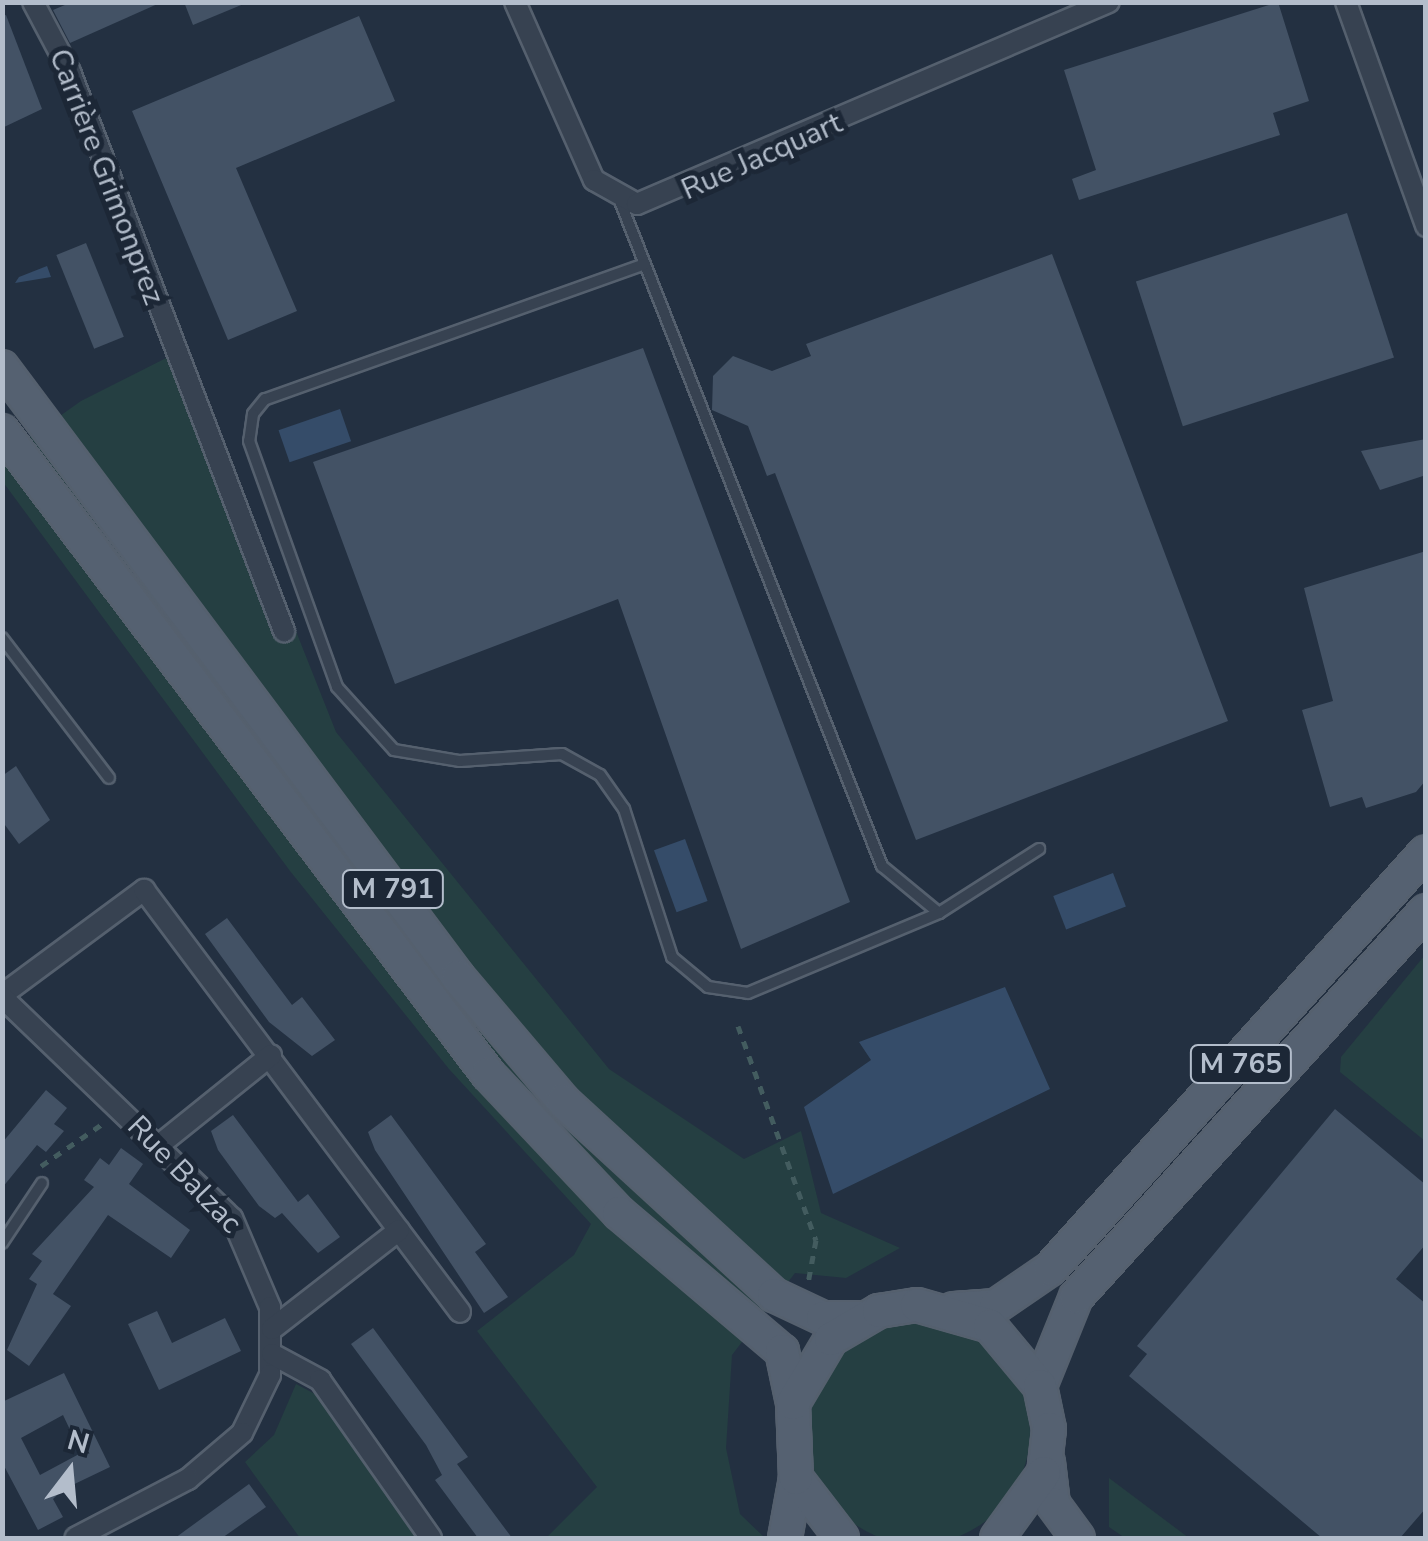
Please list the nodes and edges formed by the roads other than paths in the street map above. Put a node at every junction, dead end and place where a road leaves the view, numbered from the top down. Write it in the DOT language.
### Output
graph roads {
  1 [pos="33,2"];
  2 [pos="515,2"];
  3 [pos="1108,2"];
  4 [pos="1346,2"];
  5 [pos="620,201"];
  6 [pos="1426,226"];
  7 [pos="645,264"];
  8 [pos="2,366"];
  9 [pos="2,431"];
  10 [pos="284,631"];
  11 [pos="2,638"];
  12 [pos="108,778"];
  13 [pos="1039,848"];
  14 [pos="1426,852"];
  15 [pos="1426,911"];
  16 [pos="940,913"];
  17 [pos="2,996"];
  18 [pos="271,1055"];
  19 [pos="158,1146"];
  20 [pos="42,1183"];
  21 [pos="399,1230"];
  22 [pos="2,1243"];
  23 [pos="954,1310"];
  24 [pos="460,1312"];
  25 [pos="862,1318"];
  26 [pos="272,1329"];
  27 [pos="272,1354"];
  28 [pos="1040,1386"];
  29 [pos="793,1403"];
  30 [pos="1048,1451"];
  31 [pos="796,1478"];
  32 [pos="74,1538"];
  33 [pos="430,1538"];
  34 [pos="785,1538"];
  35 [pos="842,1538"];
  36 [pos="996,1538"];
  37 [pos="1078,1538"];
  1 -- 10 [label="street, Carrière Grimonprez"];
  2 -- 5 [label="street"];
  3 -- 5 [label="street, Rue Jacquart"];
  4 -- 6 [label="street"];
  5 -- 7 [label="lane"];
  7 -- 16 [label="lane"];
  7 -- 16 [label="lane"];
  8 -- 25 [label="main road, M 791"];
  9 -- 29 [label="main road, M 791"];
  11 -- 12 [label="lane"];
  13 -- 16 [label="lane"];
  14 -- 23 [label="main road, M 765"];
  15 -- 28 [label="main road, M 765"];
  17 -- 18 [label="street"];
  17 -- 19 [label="street, Rue Balzac"];
  18 -- 19 [label="street"];
  18 -- 21 [label="street"];
  19 -- 26 [label="street, Rue Balzac"];
  20 -- 22 [label="lane"];
  21 -- 24 [label="street"];
  21 -- 26 [label="street"];
  23 -- 25 [label="main road"];
  23 -- 28 [label="main road"];
  25 -- 29 [label="main road"];
  26 -- 27 [label="street, Rue Balzac"];
  27 -- 32 [label="street, Rue Balzac"];
  27 -- 33 [label="street"];
  28 -- 30 [label="main road"];
  29 -- 31 [label="main road"];
  30 -- 36 [label="main road"];
  30 -- 37 [label="main road"];
  31 -- 34 [label="main road"];
  31 -- 35 [label="main road"];
}
